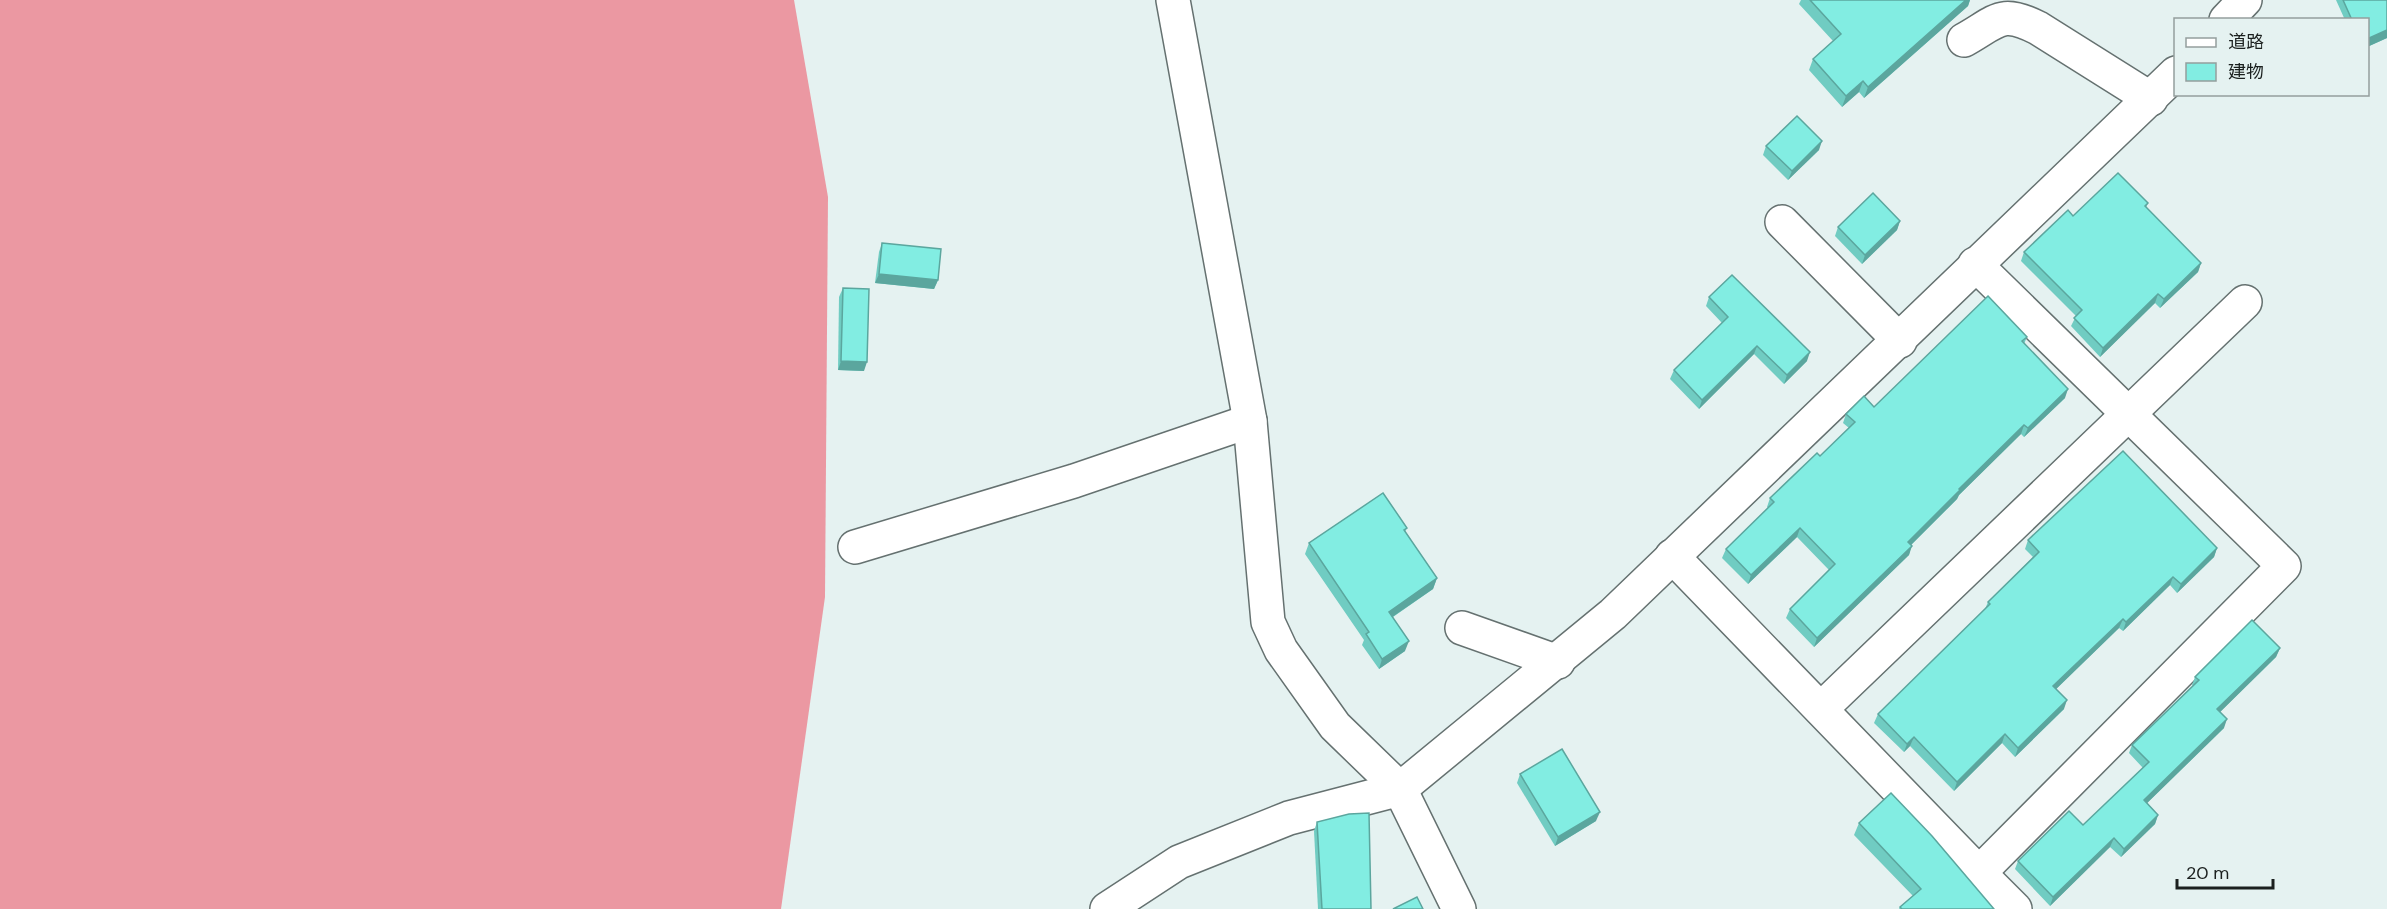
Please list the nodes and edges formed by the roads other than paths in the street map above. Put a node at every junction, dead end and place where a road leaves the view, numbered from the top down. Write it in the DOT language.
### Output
graph roads {
  1 [pos="1173,0"];
  2 [pos="2245,0"];
  3 [pos="2228,18"];
  4 [pos="1964,40"];
  5 [pos="2174,74"];
  6 [pos="2151,99"];
  7 [pos="1782,222"];
  8 [pos="1975,264"];
  9 [pos="2245,302"];
  10 [pos="1900,341"];
  11 [pos="2128,416"];
  12 [pos="1250,421"];
  13 [pos="855,547"];
  14 [pos="1672,556"];
  15 [pos="1462,628"];
  16 [pos="1558,662"];
  17 [pos="1821,709"];
  18 [pos="1400,789"];
  19 [pos="1979,873"];
  20 [pos="1107,909"];
  21 [pos="1459,909"];
  22 [pos="2015,909"];
  1 -- 12 [label="street"];
  2 -- 3 [label="street"];
  4 -- 6 [label="street"];
  5 -- 6 [label="street"];
  6 -- 8 [label="street"];
  7 -- 10 [label="street"];
  8 -- 10 [label="street"];
  8 -- 11 [label="street"];
  9 -- 11 [label="street"];
  10 -- 14 [label="street"];
  11 -- 17 [label="street"];
  11 -- 19 [label="street"];
  12 -- 13 [label="street"];
  12 -- 18 [label="street"];
  14 -- 16 [label="street"];
  14 -- 17 [label="street"];
  15 -- 16 [label="street"];
  16 -- 18 [label="street"];
  17 -- 19 [label="street"];
  18 -- 20 [label="street"];
  18 -- 21 [label="street"];
  19 -- 22 [label="street"];
}
